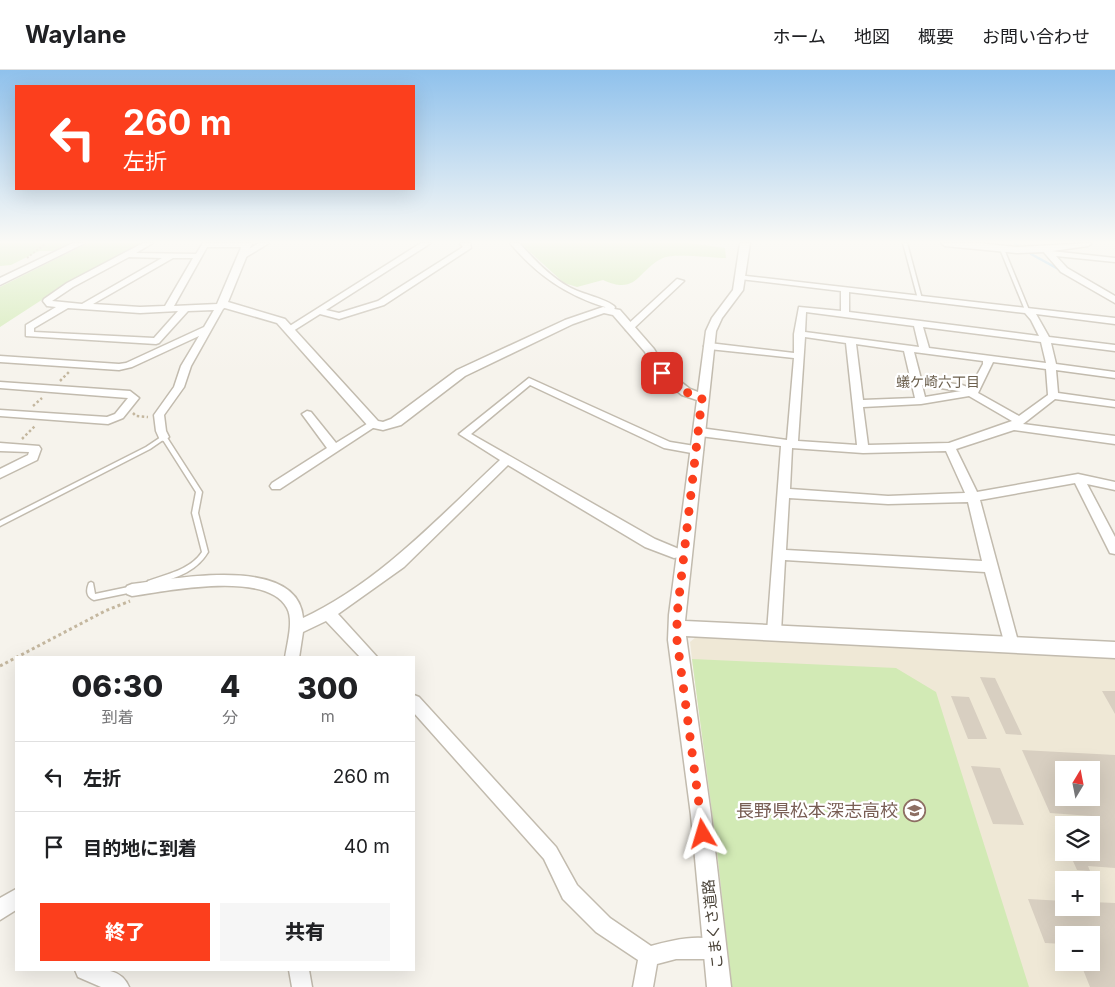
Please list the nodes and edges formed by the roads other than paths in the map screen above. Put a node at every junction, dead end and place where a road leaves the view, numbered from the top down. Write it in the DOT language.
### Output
graph roads {
  1 [pos="68,286"];
  2 [pos="119,286"];
  3 [pos="181,286"];
  4 [pos="229,286"];
  5 [pos="360,286"];
  6 [pos="407,286"];
  7 [pos="559,286"];
  8 [pos="675,286"];
  9 [pos="739,286"];
  10 [pos="811,286"];
  11 [pos="916,286"];
  12 [pos="1017,286"];
  13 [pos="1090,286"];
  14 [pos="845,290"];
  15 [pos="920,299"];
  16 [pos="1115,300"];
  17 [pos="66,305"];
  18 [pos="84,306"];
  19 [pos="222,306"];
  20 [pos="186,308"];
  21 [pos="167,310"];
  22 [pos="610,310"];
  23 [pos="1027,310"];
  24 [pos="320,311"];
  25 [pos="845,314"];
  26 [pos="1115,321"];
  27 [pos="918,323"];
  28 [pos="629,328"];
  29 [pos="206,329"];
  30 [pos="290,329"];
  31 [pos="799,334"];
  32 [pos="1045,339"];
  33 [pos="852,342"];
  34 [pos="709,346"];
  35 [pos="1115,348"];
  36 [pos="908,350"];
  37 [pos="925,351"];
  38 [pos="798,356"];
  39 [pos="0,359"];
  40 [pos="988,359"];
  41 [pos="1052,367"];
  42 [pos="1115,375"];
  43 [pos="917,381"];
  44 [pos="0,385"];
  45 [pos="970,393"];
  46 [pos="1053,396"];
  47 [pos="702,398"];
  48 [pos="921,401"];
  49 [pos="858,404"];
  50 [pos="1115,404"];
  51 [pos="0,413"];
  52 [pos="307,414"];
  53 [pos="374,424"];
  54 [pos="1017,424"];
  55 [pos="700,432"];
  56 [pos="164,437"];
  57 [pos="1115,440"];
  58 [pos="790,444"];
  59 [pos="0,447"];
  60 [pos="950,448"];
  61 [pos="334,449"];
  62 [pos="863,449"];
  63 [pos="697,450"];
  64 [pos="508,459"];
  65 [pos="0,474"];
  66 [pos="1078,478"];
  67 [pos="276,486"];
  68 [pos="1115,486"];
  69 [pos="784,493"];
  70 [pos="973,497"];
  71 [pos="0,524"];
  72 [pos="1115,549"];
  73 [pos="674,552"];
  74 [pos="780,555"];
  75 [pos="990,566"];
  76 [pos="91,585"];
  77 [pos="132,590"];
  78 [pos="328,613"];
  79 [pos="298,628"];
  80 [pos="677,628"];
  81 [pos="774,632"];
  82 [pos="1012,645"];
  83 [pos="1115,650"];
  84 [pos="292,656"];
  85 [pos="368,656"];
  86 [pos="415,703"];
  87 [pos="15,899"];
  88 [pos="0,910"];
  89 [pos="716,949"];
  90 [pos="649,956"];
  91 [pos="88,971"];
  92 [pos="298,971"];
  93 [pos="119,987"];
  94 [pos="302,987"];
  95 [pos="643,987"];
  96 [pos="719,987"];
  1 -- 17 [label="street"];
  2 -- 18 [label="street"];
  3 -- 21 [label="street"];
  4 -- 19 [label="street"];
  5 -- 24 [label="street"];
  6 -- 24 [label="street"];
  7 -- 22 [label="street"];
  8 -- 28 [label="street"];
  9 -- 34 [label="street, こまくさ道路"];
  10 -- 14 [label="street"];
  11 -- 15 [label="lane"];
  12 -- 23 [label="lane"];
  13 -- 16 [label="street"];
  14 -- 15 [label="street"];
  14 -- 25 [label="street"];
  15 -- 23 [label="street"];
  17 -- 18 [label="street"];
  17 -- 20 [label="street"];
  18 -- 21 [label="street"];
  19 -- 20 [label="street"];
  19 -- 29 [label="street"];
  19 -- 30 [label="street"];
  20 -- 21 [label="street"];
  22 -- 28 [label="street"];
  22 -- 53 [label="street"];
  23 -- 26 [label="street"];
  23 -- 32 [label="street"];
  24 -- 30 [label="street"];
  25 -- 27 [label="street"];
  25 -- 31 [label="street"];
  27 -- 32 [label="street"];
  27 -- 37 [label="street"];
  28 -- 47 [label="street"];
  29 -- 39 [label="street"];
  29 -- 56 [label="street"];
  30 -- 53 [label="street"];
  31 -- 33 [label="street"];
  31 -- 38 [label="street"];
  32 -- 35 [label="street"];
  32 -- 41 [label="street"];
  33 -- 36 [label="street"];
  33 -- 49 [label="street"];
  34 -- 38 [label="street"];
  34 -- 47 [label="street, こまくさ道路"];
  36 -- 37 [label="street"];
  36 -- 43 [label="street"];
  37 -- 40 [label="street"];
  38 -- 58 [label="street"];
  40 -- 41 [label="street"];
  40 -- 45 [label="street"];
  41 -- 42 [label="street"];
  41 -- 46 [label="street"];
  43 -- 45 [label="street"];
  43 -- 48 [label="street"];
  44 -- 51 [label="street"];
  45 -- 48 [label="street"];
  45 -- 54 [label="street"];
  46 -- 50 [label="street"];
  46 -- 54 [label="street"];
  47 -- 55 [label="street, こまくさ道路"];
  48 -- 49 [label="street"];
  49 -- 62 [label="street"];
  52 -- 61 [label="street"];
  53 -- 61 [label="street"];
  54 -- 57 [label="street"];
  54 -- 60 [label="street"];
  55 -- 58 [label="street"];
  55 -- 63 [label="street, こまくさ道路"];
  56 -- 71 [label="lane"];
  56 -- 77 [label="lane"];
  58 -- 62 [label="street"];
  58 -- 69 [label="street"];
  59 -- 65 [label="street"];
  60 -- 62 [label="street"];
  60 -- 70 [label="street"];
  61 -- 67 [label="street"];
  63 -- 64 [label="street"];
  63 -- 80 [label="street, こまくさ道路"];
  64 -- 73 [label="street"];
  64 -- 78 [label="street"];
  66 -- 68 [label="street"];
  66 -- 70 [label="street"];
  66 -- 72 [label="street"];
  69 -- 70 [label="street"];
  69 -- 74 [label="street"];
  70 -- 75 [label="street"];
  74 -- 75 [label="street"];
  74 -- 81 [label="street"];
  75 -- 82 [label="street"];
  76 -- 77 [label="lane"];
  77 -- 79 [label="street"];
  78 -- 79 [label="street"];
  78 -- 85 [label="street"];
  79 -- 84 [label="street"];
  80 -- 81 [label="street"];
  80 -- 89 [label="street, こまくさ道路"];
  81 -- 82 [label="street"];
  82 -- 83 [label="street"];
  86 -- 90 [label="street"];
  87 -- 88 [label="street"];
  89 -- 90 [label="street"];
  89 -- 96 [label="street, こまくさ道路"];
  90 -- 95 [label="street"];
  91 -- 93 [label="street"];
  92 -- 94 [label="street"];
}
